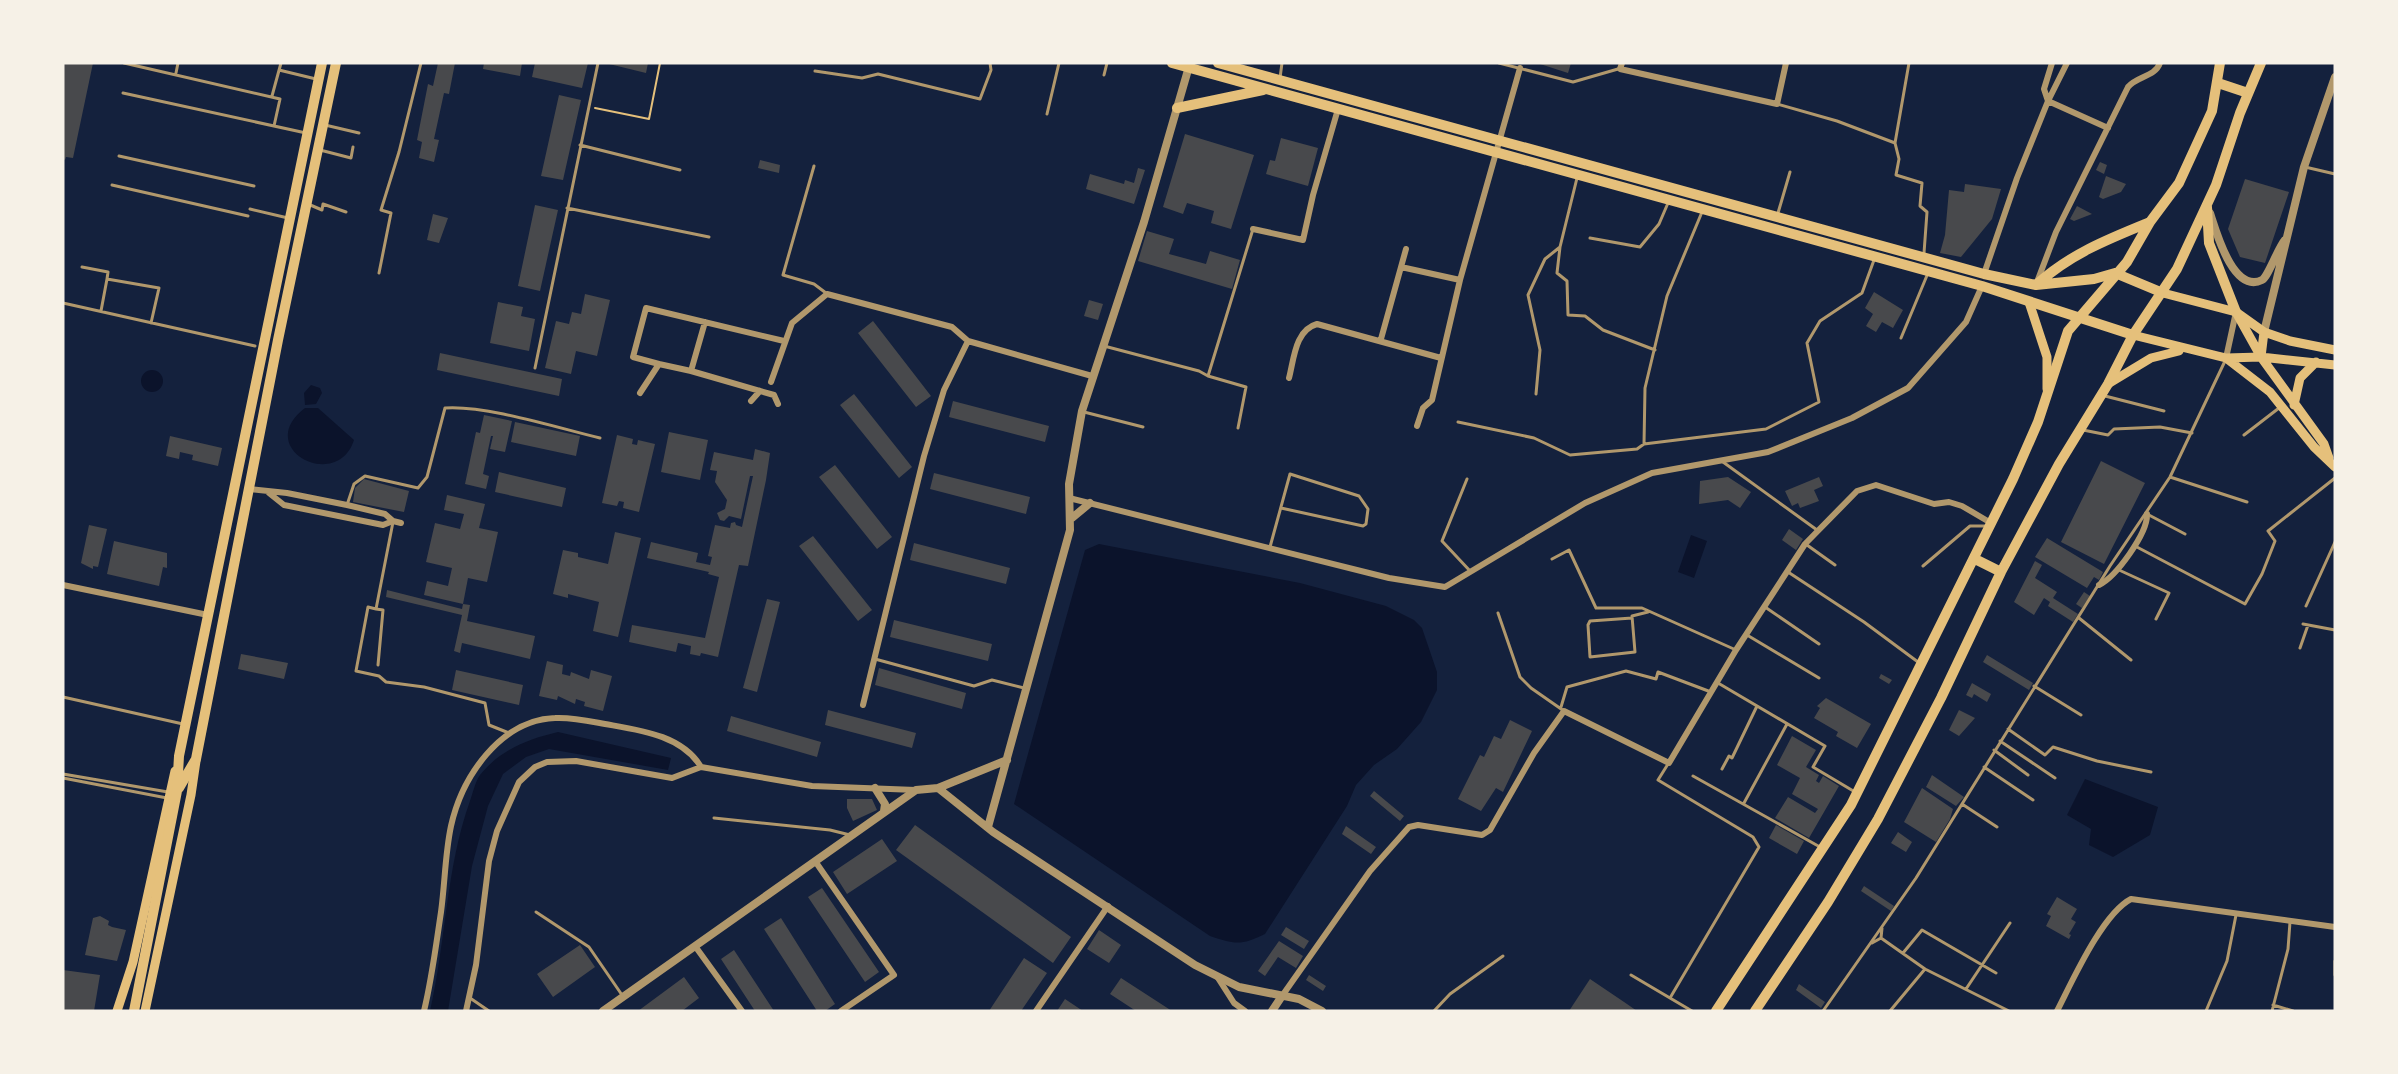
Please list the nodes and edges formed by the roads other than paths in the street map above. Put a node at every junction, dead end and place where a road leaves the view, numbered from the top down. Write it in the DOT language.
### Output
graph roads {
  1 [pos="127,63"];
  2 [pos="178,63"];
  3 [pos="281,63"];
  4 [pos="322,63"];
  5 [pos="336,63"];
  6 [pos="421,63"];
  7 [pos="598,63"];
  8 [pos="990,63"];
  9 [pos="1059,63"];
  10 [pos="1107,63"];
  11 [pos="1172,63"];
  12 [pos="1218,63"];
  13 [pos="1282,63"];
  14 [pos="1499,63"];
  15 [pos="1786,63"];
  16 [pos="1909,63"];
  17 [pos="2052,63"];
  18 [pos="2067,63"];
  19 [pos="2160,63"];
  20 [pos="2220,63"];
  21 [pos="2261,63"];
  22 [pos="1190,65"];
  23 [pos="1621,66"];
  24 [pos="1520,68"];
  25 [pos="279,70"];
  26 [pos="814,71"];
  27 [pos="176,73"];
  28 [pos="1104,75"];
  29 [pos="2335,77"];
  30 [pos="318,79"];
  31 [pos="1280,80"];
  32 [pos="2217,83"];
  33 [pos="1267,89"];
  34 [pos="123,93"];
  35 [pos="2248,93"];
  36 [pos="272,96"];
  37 [pos="2048,101"];
  38 [pos="1778,104"];
  39 [pos="1177,108"];
  40 [pos="1338,109"];
  41 [pos="1047,114"];
  42 [pos="323,124"];
  43 [pos="274,126"];
  44 [pos="2108,128"];
  45 [pos="359,133"];
  46 [pos="308,134"];
  47 [pos="1499,141"];
  48 [pos="1895,143"];
  49 [pos="580,145"];
  50 [pos="353,147"];
  51 [pos="318,150"];
  52 [pos="1496,153"];
  53 [pos="119,156"];
  54 [pos="814,166"];
  55 [pos="2304,167"];
  56 [pos="680,170"];
  57 [pos="1790,172"];
  58 [pos="2335,174"];
  59 [pos="1578,176"];
  60 [pos="112,185"];
  61 [pos="254,186"];
  62 [pos="1669,201"];
  63 [pos="307,203"];
  64 [pos="2207,204"];
  65 [pos="567,208"];
  66 [pos="250,209"];
  67 [pos="1703,210"];
  68 [pos="346,212"];
  69 [pos="248,216"];
  70 [pos="290,218"];
  71 [pos="1777,218"];
  72 [pos="2150,222"];
  73 [pos="1253,229"];
  74 [pos="708,237"];
  75 [pos="1590,238"];
  76 [pos="2285,239"];
  77 [pos="1878,246"];
  78 [pos="1560,247"];
  79 [pos="1406,249"];
  80 [pos="1875,258"];
  81 [pos="1923,258"];
  82 [pos="82,267"];
  83 [pos="1401,267"];
  84 [pos="1929,272"];
  85 [pos="379,273"];
  86 [pos="2115,273"];
  87 [pos="1984,274"];
  88 [pos="107,279"];
  89 [pos="1460,280"];
  90 [pos="2036,285"];
  91 [pos="1982,286"];
  92 [pos="2163,293"];
  93 [pos="827,294"];
  94 [pos="2029,302"];
  95 [pos="63,303"];
  96 [pos="101,311"];
  97 [pos="2236,312"];
  98 [pos="2079,318"];
  99 [pos="705,322"];
  100 [pos="151,323"];
  101 [pos="2264,332"];
  102 [pos="2133,335"];
  103 [pos="1901,338"];
  104 [pos="1381,339"];
  105 [pos="784,341"];
  106 [pos="968,341"];
  107 [pos="1102,346"];
  108 [pos="260,347"];
  109 [pos="1655,350"];
  110 [pos="2187,350"];
  111 [pos="2335,350"];
  112 [pos="2260,357"];
  113 [pos="1441,358"];
  114 [pos="2226,358"];
  115 [pos="2316,362"];
  116 [pos="659,364"];
  117 [pos="2335,365"];
  118 [pos="535,368"];
  119 [pos="690,371"];
  120 [pos="1092,376"];
  121 [pos="1208,376"];
  122 [pos="1289,378"];
  123 [pos="771,381"];
  124 [pos="2108,384"];
  125 [pos="2047,390"];
  126 [pos="760,391"];
  127 [pos="640,393"];
  128 [pos="1536,394"];
  129 [pos="2102,395"];
  130 [pos="751,401"];
  131 [pos="778,404"];
  132 [pos="2294,405"];
  133 [pos="2280,407"];
  134 [pos="1082,411"];
  135 [pos="2164,411"];
  136 [pos="1458,422"];
  137 [pos="1417,426"];
  138 [pos="1143,427"];
  139 [pos="1238,428"];
  140 [pos="2082,429"];
  141 [pos="2193,433"];
  142 [pos="2244,435"];
  143 [pos="600,438"];
  144 [pos="1644,444"];
  145 [pos="2328,458"];
  146 [pos="1722,461"];
  147 [pos="2335,467"];
  148 [pos="2170,477"];
  149 [pos="2335,478"];
  150 [pos="1467,479"];
  151 [pos="236,486"];
  152 [pos="250,489"];
  153 [pos="269,493"];
  154 [pos="1069,498"];
  155 [pos="2247,502"];
  156 [pos="1089,503"];
  157 [pos="347,505"];
  158 [pos="1281,508"];
  159 [pos="2147,514"];
  160 [pos="345,518"];
  161 [pos="1072,518"];
  162 [pos="393,521"];
  163 [pos="401,523"];
  164 [pos="1990,525"];
  165 [pos="1818,531"];
  166 [pos="2185,534"];
  167 [pos="2335,542"];
  168 [pos="1805,543"];
  169 [pos="2134,545"];
  170 [pos="1270,547"];
  171 [pos="1552,559"];
  172 [pos="1975,559"];
  173 [pos="1835,565"];
  174 [pos="1923,566"];
  175 [pos="2117,570"];
  176 [pos="1786,571"];
  177 [pos="2001,572"];
  178 [pos="1472,573"];
  179 [pos="63,585"];
  180 [pos="2099,585"];
  181 [pos="1763,606"];
  182 [pos="2306,606"];
  183 [pos="376,609"];
  184 [pos="1650,611"];
  185 [pos="1498,613"];
  186 [pos="208,615"];
  187 [pos="1632,618"];
  188 [pos="2079,618"];
  189 [pos="2156,619"];
  190 [pos="2303,624"];
  191 [pos="2308,625"];
  192 [pos="2335,630"];
  193 [pos="1746,634"];
  194 [pos="1819,644"];
  195 [pos="2300,648"];
  196 [pos="1736,650"];
  197 [pos="873,658"];
  198 [pos="2131,660"];
  199 [pos="1921,664"];
  200 [pos="378,665"];
  201 [pos="1819,678"];
  202 [pos="1717,682"];
  203 [pos="2034,686"];
  204 [pos="1027,689"];
  205 [pos="1711,692"];
  206 [pos="63,697"];
  207 [pos="863,705"];
  208 [pos="1757,706"];
  209 [pos="1562,709"];
  210 [pos="2081,714"];
  211 [pos="185,724"];
  212 [pos="1787,724"];
  213 [pos="2008,729"];
  214 [pos="510,734"];
  215 [pos="2001,741"];
  216 [pos="1994,750"];
  217 [pos="196,759"];
  218 [pos="1006,760"];
  219 [pos="1669,763"];
  220 [pos="701,767"];
  221 [pos="1984,767"];
  222 [pos="1722,769"];
  223 [pos="2151,772"];
  224 [pos="2028,775"];
  225 [pos="63,776"];
  226 [pos="1693,776"];
  227 [pos="2055,778"];
  228 [pos="875,788"];
  229 [pos="938,788"];
  230 [pos="916,790"];
  231 [pos="1856,793"];
  232 [pos="172,794"];
  233 [pos="2033,800"];
  234 [pos="1744,803"];
  235 [pos="1962,804"];
  236 [pos="884,811"];
  237 [pos="714,818"];
  238 [pos="988,827"];
  239 [pos="1996,827"];
  240 [pos="851,836"];
  241 [pos="1823,849"];
  242 [pos="815,861"];
  243 [pos="1108,906"];
  244 [pos="536,912"];
  245 [pos="2236,913"];
  246 [pos="2290,920"];
  247 [pos="2010,923"];
  248 [pos="1882,926"];
  249 [pos="2335,927"];
  250 [pos="1881,938"];
  251 [pos="1870,944"];
  252 [pos="695,946"];
  253 [pos="1903,952"];
  254 [pos="1503,956"];
  255 [pos="2335,961"];
  256 [pos="1982,965"];
  257 [pos="1925,969"];
  258 [pos="1996,973"];
  259 [pos="1631,975"];
  260 [pos="2335,975"];
  261 [pos="1218,978"];
  262 [pos="1966,990"];
  263 [pos="124,993"];
  264 [pos="1281,996"];
  265 [pos="148,997"];
  266 [pos="622,997"];
  267 [pos="470,998"];
  268 [pos="1670,998"];
  269 [pos="2273,1005"];
  270 [pos="117,1011"];
  271 [pos="134,1011"];
  272 [pos="145,1011"];
  273 [pos="424,1011"];
  274 [pos="466,1011"];
  275 [pos="489,1011"];
  276 [pos="603,1011"];
  277 [pos="742,1011"];
  278 [pos="841,1011"];
  279 [pos="1036,1011"];
  280 [pos="1245,1011"];
  281 [pos="1272,1011"];
  282 [pos="1322,1011"];
  283 [pos="1434,1011"];
  284 [pos="1692,1011"];
  285 [pos="1716,1011"];
  286 [pos="1755,1011"];
  287 [pos="1823,1011"];
  288 [pos="1890,1011"];
  289 [pos="2010,1011"];
  290 [pos="2057,1011"];
  291 [pos="2206,1011"];
  292 [pos="2272,1011"];
  293 [pos="2293,1011"];
  1 -- 27 [label="lane"];
  2 -- 27 [label="lane"];
  3 -- 25 [label="lane"];
  4 -- 30 [label="main road"];
  5 -- 42 [label="main road"];
  6 -- 85 [label="lane"];
  7 -- 49 [label="lane"];
  8 -- 26 [label="lane"];
  9 -- 41 [label="lane"];
  10 -- 28 [label="lane"];
  11 -- 22 [label="main road"];
  12 -- 31 [label="main road"];
  13 -- 31 [label="lane"];
  14 -- 24 [label="lane"];
  15 -- 38 [label="street"];
  16 -- 48 [label="lane"];
  17 -- 37 [label="street"];
  18 -- 37 [label="street"];
  19 -- 44 [label="street"];
  20 -- 32 [label="main road"];
  21 -- 35 [label="main road"];
  22 -- 33 [label="main road"];
  22 -- 39 [label="street"];
  23 -- 24 [label="lane"];
  23 -- 38 [label="street"];
  24 -- 47 [label="street"];
  25 -- 30 [label="lane"];
  25 -- 36 [label="lane"];
  27 -- 36 [label="lane"];
  29 -- 55 [label="street"];
  30 -- 46 [label="main road"];
  31 -- 47 [label="main road"];
  32 -- 35 [label="main road"];
  32 -- 72 [label="main road"];
  33 -- 39 [label="main road"];
  33 -- 40 [label="main road"];
  34 -- 43 [label="lane"];
  35 -- 64 [label="main road"];
  36 -- 43 [label="lane"];
  37 -- 44 [label="street"];
  37 -- 87 [label="street"];
  38 -- 48 [label="lane"];
  39 -- 107 [label="street"];
  40 -- 52 [label="main road"];
  40 -- 73 [label="street"];
  42 -- 45 [label="lane"];
  42 -- 51 [label="main road"];
  43 -- 46 [label="lane"];
  44 -- 90 [label="street"];
  46 -- 70 [label="main road"];
  47 -- 52 [label="street"];
  47 -- 71 [label="main road"];
  48 -- 81 [label="lane"];
  49 -- 56 [label="lane"];
  49 -- 65 [label="lane"];
  50 -- 51 [label="lane"];
  51 -- 63 [label="main road"];
  52 -- 59 [label="main road"];
  52 -- 89 [label="street"];
  53 -- 61 [label="lane"];
  54 -- 93 [label="lane"];
  55 -- 58 [label="lane"];
  55 -- 76 [label="street"];
  57 -- 71 [label="lane"];
  59 -- 62 [label="main road"];
  59 -- 78 [label="lane"];
  60 -- 69 [label="lane"];
  62 -- 67 [label="main road"];
  62 -- 75 [label="lane"];
  63 -- 68 [label="lane"];
  63 -- 152 [label="main road"];
  64 -- 76 [label="street"];
  64 -- 92 [label="main road"];
  64 -- 97 [label="main road"];
  65 -- 74 [label="lane"];
  65 -- 118 [label="lane"];
  66 -- 70 [label="lane"];
  67 -- 80 [label="main road"];
  67 -- 109 [label="lane"];
  70 -- 108 [label="main road"];
  71 -- 77 [label="main road"];
  72 -- 86 [label="main road"];
  72 -- 90 [label="main road"];
  73 -- 121 [label="lane"];
  76 -- 101 [label="street"];
  77 -- 80 [label="main road"];
  77 -- 81 [label="main road"];
  78 -- 109 [label="lane"];
  78 -- 128 [label="lane"];
  79 -- 83 [label="street"];
  80 -- 84 [label="main road"];
  80 -- 144 [label="lane"];
  81 -- 87 [label="main road"];
  82 -- 88 [label="lane"];
  83 -- 89 [label="street"];
  83 -- 104 [label="street"];
  84 -- 91 [label="main road"];
  84 -- 103 [label="lane"];
  86 -- 90 [label="main road"];
  86 -- 92 [label="main road"];
  86 -- 98 [label="main road"];
  87 -- 90 [label="main road"];
  88 -- 96 [label="lane"];
  88 -- 100 [label="lane"];
  89 -- 113 [label="street"];
  91 -- 94 [label="main road"];
  91 -- 146 [label="street"];
  92 -- 97 [label="main road"];
  92 -- 102 [label="main road"];
  93 -- 105 [label="street"];
  93 -- 106 [label="street"];
  94 -- 98 [label="main road"];
  94 -- 125 [label="main road"];
  95 -- 96 [label="lane"];
  96 -- 100 [label="lane"];
  97 -- 101 [label="main road"];
  97 -- 112 [label="main road"];
  97 -- 114 [label="street"];
  98 -- 102 [label="main road"];
  98 -- 125 [label="main road"];
  99 -- 105 [label="street"];
  99 -- 116 [label="street"];
  99 -- 119 [label="street"];
  100 -- 108 [label="lane"];
  101 -- 111 [label="main road"];
  101 -- 112 [label="main road"];
  102 -- 110 [label="main road"];
  102 -- 124 [label="main road"];
  104 -- 113 [label="street"];
  104 -- 122 [label="street"];
  105 -- 123 [label="street"];
  106 -- 120 [label="street"];
  106 -- 197 [label="street"];
  107 -- 120 [label="street"];
  107 -- 121 [label="lane"];
  108 -- 151 [label="main road"];
  109 -- 144 [label="lane"];
  110 -- 114 [label="main road"];
  110 -- 124 [label="main road"];
  112 -- 114 [label="main road"];
  112 -- 115 [label="main road"];
  112 -- 132 [label="main road"];
  113 -- 137 [label="street"];
  114 -- 133 [label="main road"];
  114 -- 141 [label="lane"];
  115 -- 117 [label="main road"];
  115 -- 132 [label="main road"];
  116 -- 119 [label="street"];
  116 -- 127 [label="street"];
  119 -- 126 [label="street"];
  120 -- 134 [label="street"];
  121 -- 139 [label="lane"];
  124 -- 129 [label="main road"];
  125 -- 164 [label="main road"];
  126 -- 130 [label="street"];
  126 -- 131 [label="street"];
  129 -- 135 [label="lane"];
  129 -- 140 [label="main road"];
  132 -- 145 [label="main road"];
  133 -- 142 [label="lane"];
  133 -- 145 [label="main road"];
  134 -- 138 [label="lane"];
  134 -- 154 [label="street"];
  136 -- 144 [label="lane"];
  140 -- 141 [label="lane"];
  140 -- 177 [label="main road"];
  141 -- 148 [label="lane"];
  143 -- 157 [label="lane"];
  145 -- 147 [label="main road"];
  146 -- 165 [label="lane"];
  146 -- 178 [label="street"];
  148 -- 155 [label="lane"];
  148 -- 159 [label="lane"];
  149 -- 169 [label="lane"];
  150 -- 178 [label="lane"];
  151 -- 152 [label="main road"];
  151 -- 186 [label="main road"];
  152 -- 153 [label="street"];
  152 -- 217 [label="main road"];
  153 -- 157 [label="street"];
  153 -- 160 [label="street"];
  154 -- 156 [label="street"];
  154 -- 161 [label="street"];
  156 -- 161 [label="street"];
  156 -- 170 [label="street"];
  157 -- 160 [label="street"];
  157 -- 162 [label="street"];
  158 -- 158 [label="lane"];
  158 -- 170 [label="lane"];
  159 -- 166 [label="lane"];
  159 -- 169 [label="street"];
  159 -- 180 [label="lane"];
  160 -- 162 [label="street"];
  161 -- 204 [label="street"];
  162 -- 163 [label="street"];
  162 -- 183 [label="lane"];
  164 -- 165 [label="street"];
  164 -- 172 [label="main road"];
  164 -- 174 [label="lane"];
  165 -- 168 [label="street"];
  167 -- 182 [label="lane"];
  168 -- 173 [label="lane"];
  168 -- 176 [label="street"];
  169 -- 175 [label="street"];
  170 -- 178 [label="street"];
  171 -- 184 [label="lane"];
  172 -- 177 [label="main road"];
  172 -- 199 [label="main road"];
  175 -- 180 [label="street"];
  175 -- 189 [label="lane"];
  176 -- 181 [label="street"];
  176 -- 199 [label="lane"];
  177 -- 286 [label="main road"];
  179 -- 186 [label="street"];
  180 -- 188 [label="lane"];
  181 -- 193 [label="street"];
  181 -- 194 [label="lane"];
  183 -- 200 [label="lane"];
  183 -- 214 [label="lane"];
  184 -- 187 [label="lane"];
  184 -- 196 [label="lane"];
  185 -- 209 [label="lane"];
  186 -- 211 [label="main road"];
  187 -- 187 [label="lane"];
  188 -- 198 [label="lane"];
  188 -- 203 [label="lane"];
  190 -- 191 [label="lane"];
  191 -- 192 [label="lane"];
  191 -- 195 [label="lane"];
  193 -- 196 [label="street"];
  193 -- 201 [label="lane"];
  196 -- 202 [label="street"];
  197 -- 204 [label="lane"];
  197 -- 207 [label="street"];
  199 -- 231 [label="main road"];
  202 -- 205 [label="street"];
  202 -- 208 [label="lane"];
  203 -- 210 [label="lane"];
  203 -- 213 [label="lane"];
  204 -- 218 [label="street"];
  205 -- 209 [label="lane"];
  205 -- 219 [label="street"];
  206 -- 211 [label="lane"];
  208 -- 212 [label="lane"];
  208 -- 222 [label="lane"];
  209 -- 219 [label="street"];
  209 -- 264 [label="street"];
  211 -- 232 [label="main road"];
  212 -- 231 [label="lane"];
  212 -- 234 [label="lane"];
  213 -- 215 [label="lane"];
  213 -- 223 [label="lane"];
  214 -- 220 [label="street"];
  214 -- 273 [label="street"];
  215 -- 216 [label="lane"];
  215 -- 227 [label="lane"];
  216 -- 221 [label="lane"];
  216 -- 224 [label="lane"];
  217 -- 232 [label="main road"];
  217 -- 265 [label="main road"];
  218 -- 229 [label="street"];
  218 -- 238 [label="street"];
  219 -- 268 [label="lane"];
  220 -- 228 [label="street"];
  220 -- 267 [label="street"];
  221 -- 233 [label="lane"];
  221 -- 235 [label="lane"];
  225 -- 232 [label="lane"];
  226 -- 234 [label="lane"];
  228 -- 230 [label="street"];
  228 -- 236 [label="street"];
  229 -- 230 [label="street"];
  229 -- 238 [label="street"];
  230 -- 236 [label="street"];
  231 -- 241 [label="main road"];
  232 -- 263 [label="main road"];
  232 -- 271 [label="main road"];
  234 -- 241 [label="lane"];
  235 -- 239 [label="lane"];
  235 -- 248 [label="lane"];
  236 -- 240 [label="street"];
  237 -- 240 [label="lane"];
  238 -- 243 [label="street"];
  240 -- 242 [label="street"];
  241 -- 285 [label="main road"];
  242 -- 252 [label="street"];
  242 -- 278 [label="street"];
  243 -- 261 [label="street"];
  243 -- 279 [label="street"];
  244 -- 266 [label="lane"];
  245 -- 246 [label="street"];
  245 -- 290 [label="street"];
  245 -- 291 [label="lane"];
  246 -- 249 [label="street"];
  246 -- 269 [label="lane"];
  247 -- 256 [label="lane"];
  248 -- 250 [label="lane"];
  248 -- 251 [label="lane"];
  250 -- 251 [label="lane"];
  250 -- 253 [label="lane"];
  251 -- 287 [label="lane"];
  252 -- 266 [label="street"];
  252 -- 277 [label="street"];
  253 -- 256 [label="lane"];
  253 -- 257 [label="lane"];
  254 -- 283 [label="lane"];
  255 -- 260 [label="lane"];
  256 -- 258 [label="lane"];
  256 -- 262 [label="lane"];
  257 -- 262 [label="lane"];
  257 -- 288 [label="lane"];
  259 -- 268 [label="lane"];
  261 -- 264 [label="street"];
  261 -- 280 [label="street"];
  262 -- 289 [label="lane"];
  263 -- 265 [label="main road"];
  263 -- 270 [label="main road"];
  264 -- 281 [label="street"];
  264 -- 282 [label="street"];
  265 -- 272 [label="main road"];
  266 -- 276 [label="street"];
  267 -- 274 [label="street"];
  267 -- 275 [label="lane"];
  268 -- 284 [label="lane"];
  269 -- 292 [label="lane"];
  269 -- 293 [label="lane"];
}
